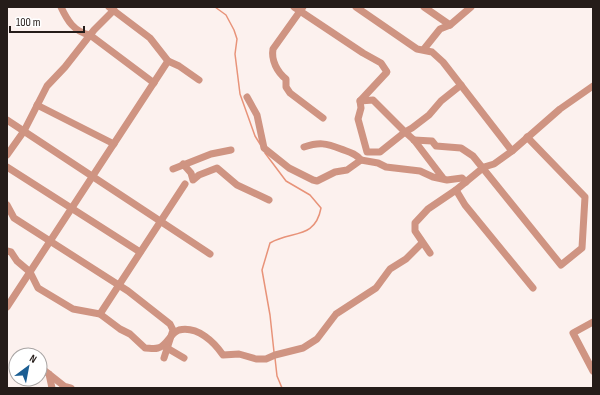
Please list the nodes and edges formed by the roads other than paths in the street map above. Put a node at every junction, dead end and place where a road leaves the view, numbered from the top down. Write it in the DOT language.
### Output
graph roads {
  1 [pos="61,7"];
  2 [pos="356,7"];
  3 [pos="424,7"];
  4 [pos="470,7"];
  5 [pos="299,8"];
  6 [pos="111,9"];
  7 [pos="450,25"];
  8 [pos="90,35"];
  9 [pos="424,49"];
  10 [pos="168,61"];
  11 [pos="199,80"];
  12 [pos="154,84"];
  13 [pos="461,85"];
  14 [pos="593,86"];
  15 [pos="247,97"];
  16 [pos="360,102"];
  17 [pos="37,105"];
  18 [pos="323,118"];
  19 [pos="7,120"];
  20 [pos="24,131"];
  21 [pos="405,132"];
  22 [pos="527,138"];
  23 [pos="414,140"];
  24 [pos="114,144"];
  25 [pos="304,147"];
  26 [pos="231,150"];
  27 [pos="512,151"];
  28 [pos="367,152"];
  29 [pos="7,155"];
  30 [pos="358,157"];
  31 [pos="183,164"];
  32 [pos="7,167"];
  33 [pos="484,167"];
  34 [pos="173,169"];
  35 [pos="93,177"];
  36 [pos="443,178"];
  37 [pos="466,182"];
  38 [pos="185,184"];
  39 [pos="456,190"];
  40 [pos="269,200"];
  41 [pos="7,205"];
  42 [pos="72,208"];
  43 [pos="160,221"];
  44 [pos="51,240"];
  45 [pos="422,243"];
  46 [pos="7,251"];
  47 [pos="140,252"];
  48 [pos="430,253"];
  49 [pos="210,254"];
  50 [pos="30,272"];
  51 [pos="119,285"];
  52 [pos="533,288"];
  53 [pos="8,305"];
  54 [pos="100,314"];
  55 [pos="593,322"];
  56 [pos="171,336"];
  57 [pos="167,348"];
  58 [pos="164,358"];
  59 [pos="184,358"];
  60 [pos="593,371"];
  61 [pos="49,374"];
  62 [pos="52,388"];
  63 [pos="71,388"];
  1 -- 8 [label="street"];
  2 -- 9 [label="street"];
  3 -- 7 [label="street"];
  4 -- 7 [label="street"];
  5 -- 16 [label="street"];
  5 -- 18 [label="street"];
  6 -- 8 [label="street"];
  6 -- 10 [label="street"];
  7 -- 9 [label="street"];
  8 -- 12 [label="street"];
  8 -- 17 [label="street"];
  9 -- 13 [label="street"];
  10 -- 11 [label="street"];
  10 -- 12 [label="street"];
  12 -- 24 [label="street"];
  13 -- 21 [label="street"];
  13 -- 27 [label="street"];
  14 -- 22 [label="street"];
  15 -- 30 [label="street"];
  16 -- 21 [label="street"];
  16 -- 28 [label="street"];
  17 -- 20 [label="street"];
  17 -- 24 [label="street"];
  19 -- 20 [label="street"];
  20 -- 29 [label="street"];
  20 -- 35 [label="street"];
  21 -- 23 [label="street"];
  21 -- 28 [label="street"];
  22 -- 27 [label="street"];
  22 -- 33 [label="street"];
  23 -- 33 [label="street"];
  23 -- 36 [label="street"];
  24 -- 35 [label="street"];
  25 -- 30 [label="street"];
  26 -- 31 [label="street"];
  27 -- 33 [label="street"];
  28 -- 30 [label="street"];
  30 -- 36 [label="street"];
  31 -- 34 [label="street"];
  31 -- 40 [label="street"];
  32 -- 42 [label="street"];
  33 -- 37 [label="street"];
  35 -- 42 [label="street"];
  35 -- 43 [label="street"];
  36 -- 37 [label="street"];
  37 -- 39 [label="street"];
  38 -- 43 [label="street"];
  39 -- 45 [label="street"];
  39 -- 52 [label="street"];
  41 -- 44 [label="street"];
  42 -- 44 [label="street"];
  42 -- 47 [label="street"];
  43 -- 47 [label="street"];
  43 -- 49 [label="street"];
  44 -- 50 [label="street"];
  44 -- 51 [label="street"];
  45 -- 48 [label="street"];
  45 -- 56 [label="street"];
  46 -- 50 [label="street"];
  47 -- 51 [label="street"];
  50 -- 53 [label="street"];
  50 -- 54 [label="street"];
  51 -- 54 [label="street"];
  51 -- 56 [label="street"];
  54 -- 56 [label="street"];
  55 -- 60 [label="street"];
  56 -- 57 [label="street"];
  57 -- 58 [label="street"];
  57 -- 59 [label="street"];
  61 -- 62 [label="street"];
  61 -- 63 [label="street"];
}
